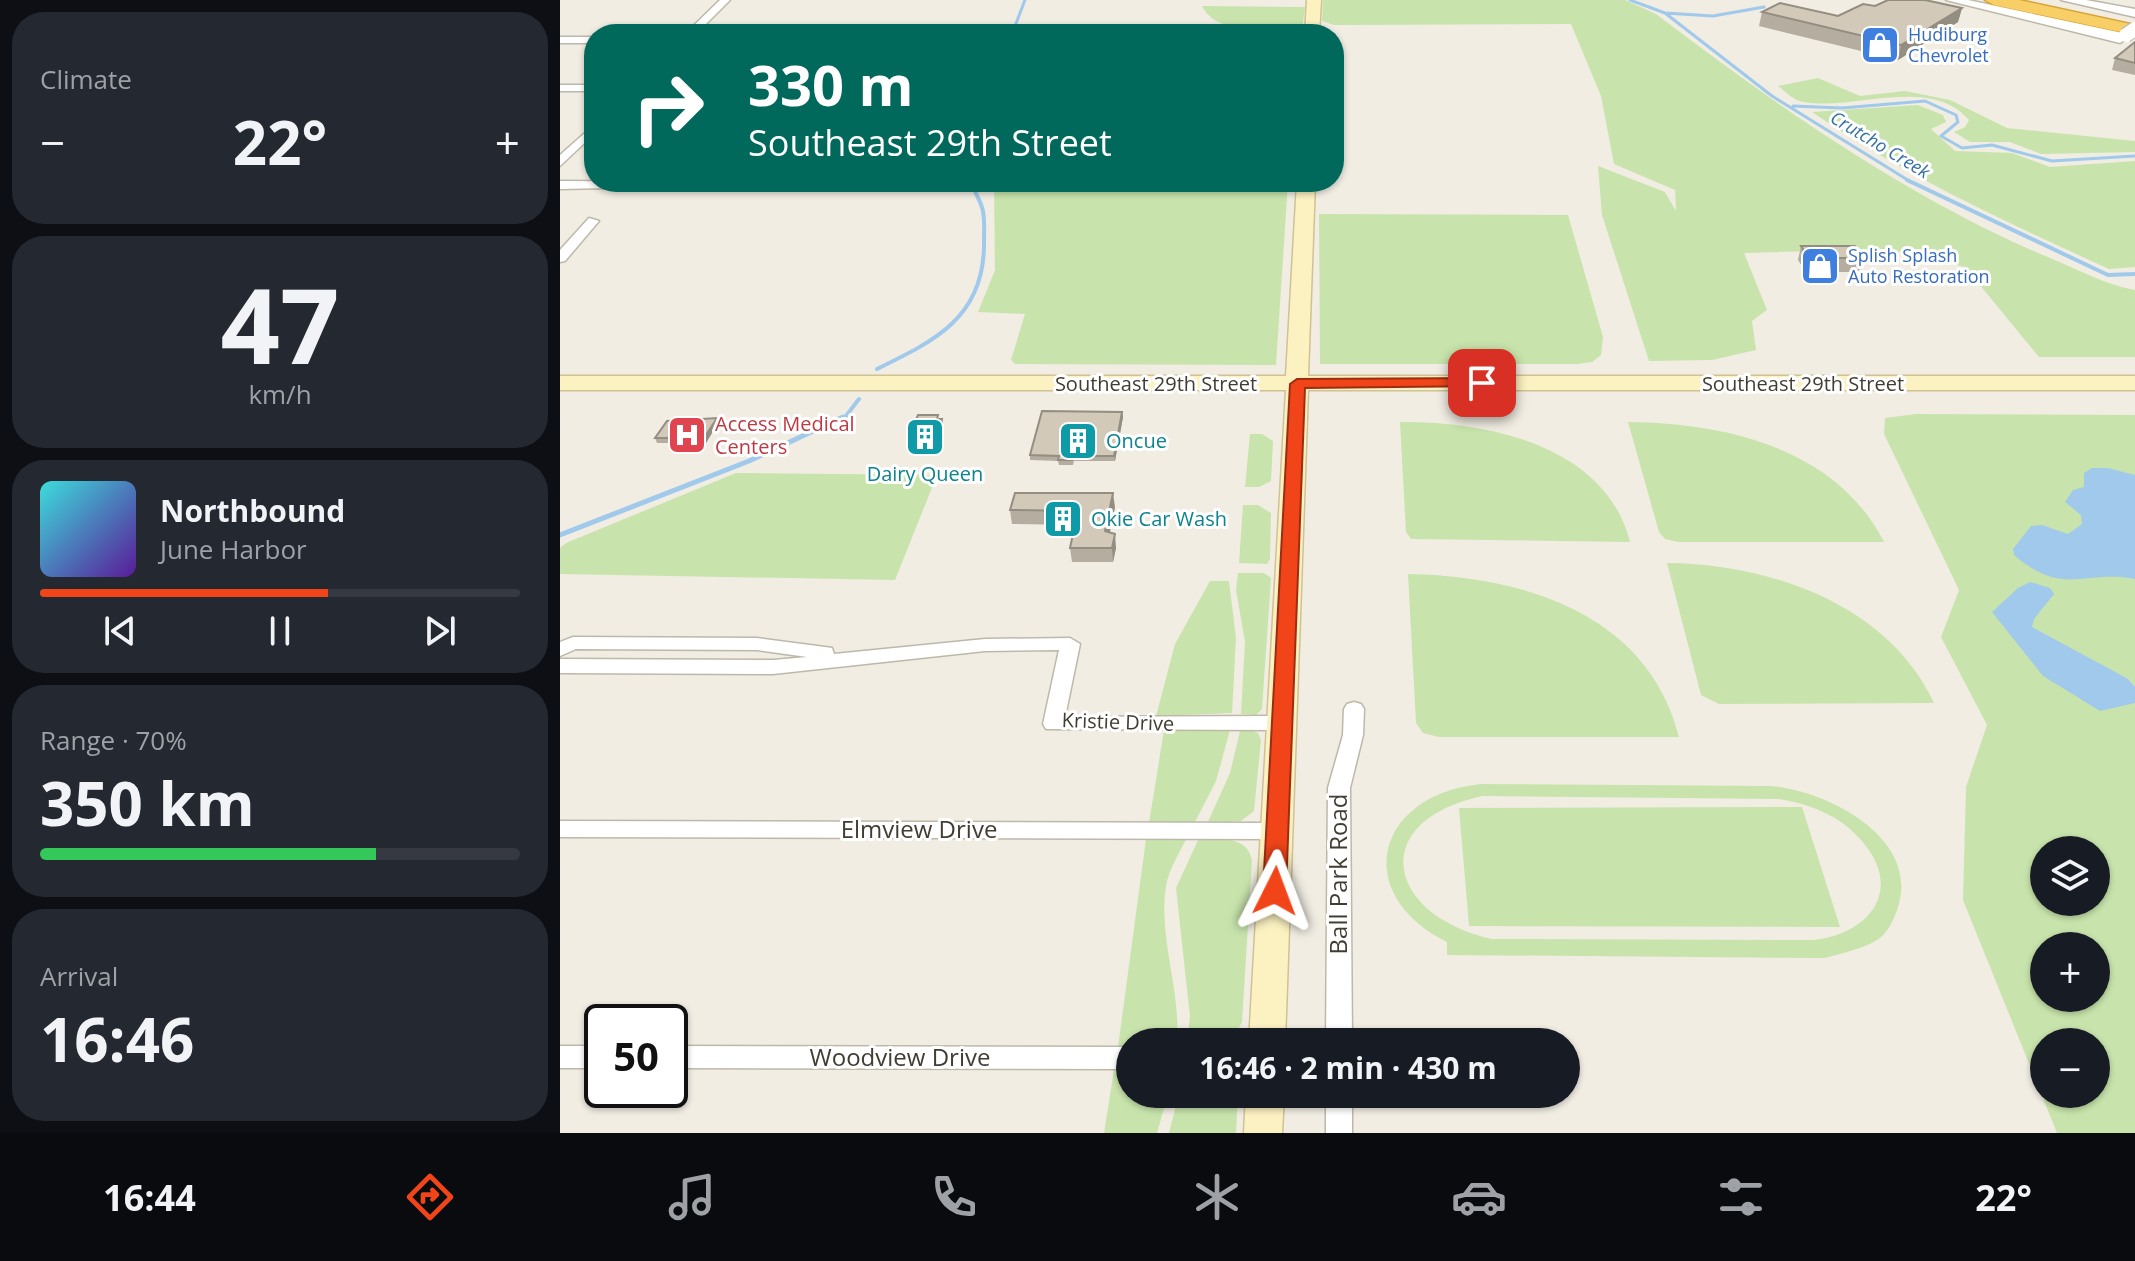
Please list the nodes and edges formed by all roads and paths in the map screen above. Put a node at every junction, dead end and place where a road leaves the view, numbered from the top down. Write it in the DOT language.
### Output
graph roads {
  1 [pos="725,0"];
  2 [pos="1314,0"];
  3 [pos="1952,0"];
  4 [pos="1994,0"];
  5 [pos="2022,0"];
  6 [pos="2067,0"];
  7 [pos="2135,13"];
  8 [pos="700,24"];
  9 [pos="1313,24"];
  10 [pos="2131,33"];
  11 [pos="560,40"];
  12 [pos="584,40"];
  13 [pos="560,88"];
  14 [pos="584,88"];
  15 [pos="584,138"];
  16 [pos="560,145"];
  17 [pos="577,145"];
  18 [pos="560,162"];
  19 [pos="560,185"];
  20 [pos="584,185"];
  21 [pos="1306,192"];
  22 [pos="593,221"];
  23 [pos="560,258"];
  24 [pos="560,383"];
  25 [pos="2135,383"];
  26 [pos="1297,384"];
  27 [pos="560,650"];
  28 [pos="855,657"];
  29 [pos="560,666"];
  30 [pos="1354,709"];
  31 [pos="1283,723"];
  32 [pos="560,829"];
  33 [pos="1278,831"];
  34 [pos="1268,1028"];
  35 [pos="1339,1028"];
  36 [pos="560,1057"];
  37 [pos="584,1057"];
  38 [pos="688,1057"];
  39 [pos="1116,1058"];
  40 [pos="1264,1108"];
  41 [pos="1339,1108"];
  42 [pos="1263,1133"];
  43 [pos="1339,1133"];
  1 -- 8 [label="street"];
  2 -- 9 [label="main road"];
  3 -- 10 [label="street"];
  4 -- 10 [label="highway"];
  5 -- 10 [label="highway"];
  6 -- 7 [label="street"];
  11 -- 12 [label="street"];
  13 -- 14 [label="street"];
  15 -- 17 [label="street"];
  16 -- 17 [label="street"];
  17 -- 18 [label="street"];
  19 -- 20 [label="street"];
  21 -- 26 [label="main road"];
  22 -- 23 [label="street"];
  24 -- 26 [label="main road, Southeast 29th Street"];
  25 -- 26 [label="main road, Southeast 29th Street"];
  26 -- 31 [label="main road"];
  27 -- 28 [label="street, Kristie Drive"];
  28 -- 29 [label="street, Kristie Drive"];
  28 -- 31 [label="street, Kristie Drive"];
  30 -- 35 [label="street, Ball Park Road"];
  31 -- 33 [label="main road"];
  32 -- 33 [label="street, Elmview Drive"];
  33 -- 34 [label="main road"];
  36 -- 37 [label="street"];
  38 -- 39 [label="street, Woodview Drive"];
  40 -- 42 [label="main road"];
  41 -- 43 [label="street"];
}
